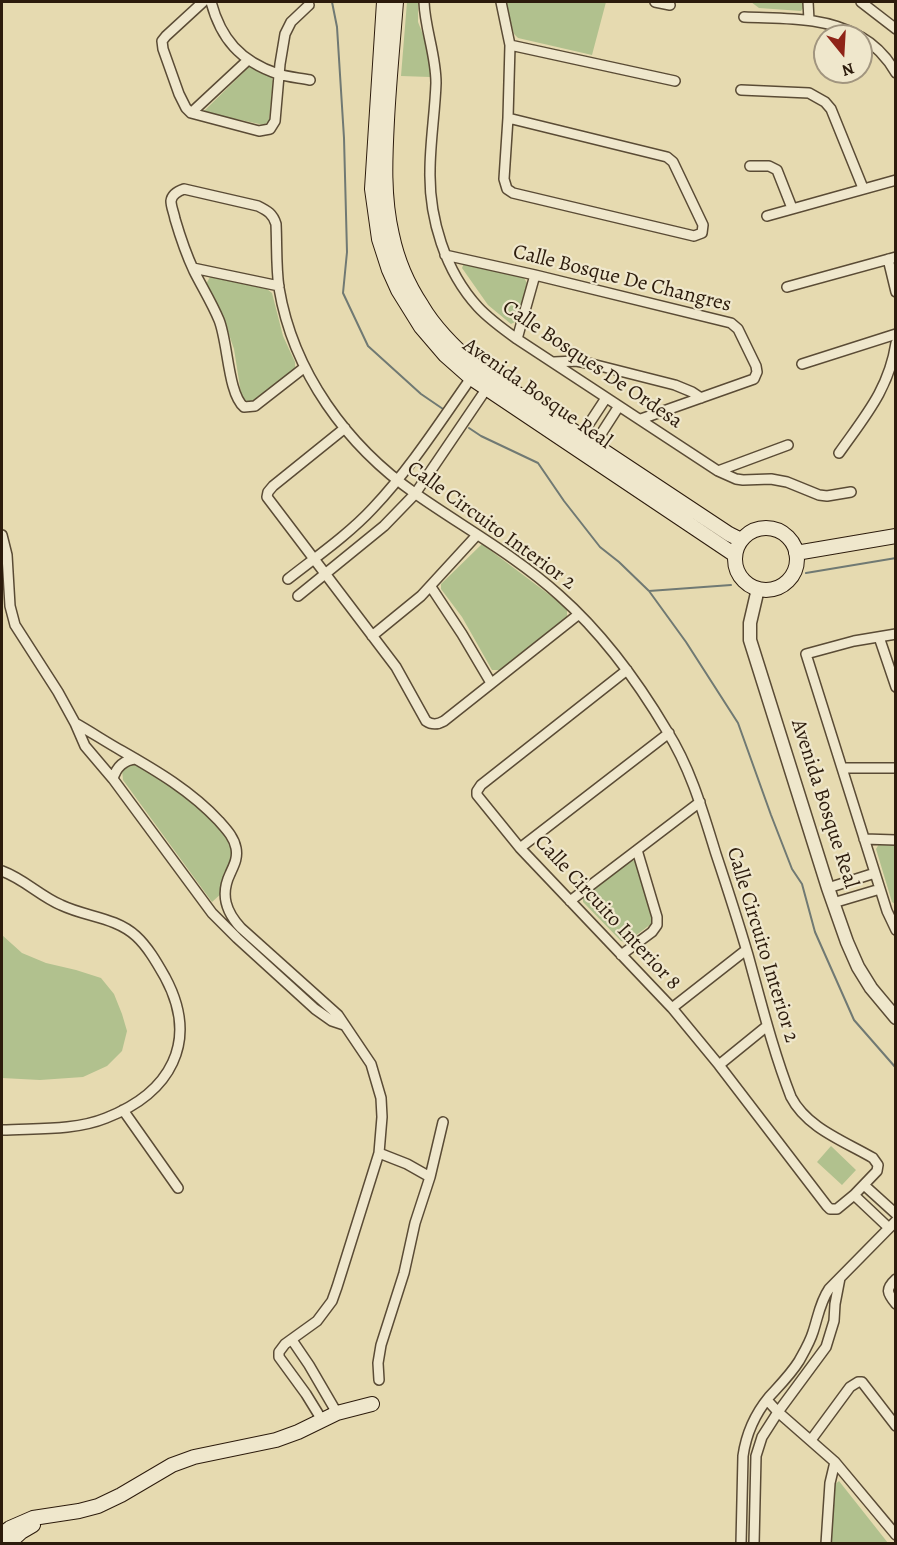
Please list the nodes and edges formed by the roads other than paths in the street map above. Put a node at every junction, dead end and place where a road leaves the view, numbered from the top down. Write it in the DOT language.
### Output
graph roads {
  1 [pos="203,2"];
  2 [pos="211,2"];
  3 [pos="384,2"];
  4 [pos="396,2"];
  5 [pos="424,2"];
  6 [pos="501,2"];
  7 [pos="655,2"];
  8 [pos="808,2"];
  9 [pos="861,2"];
  10 [pos="670,5"];
  11 [pos="309,6"];
  12 [pos="744,17"];
  13 [pos="809,20"];
  14 [pos="833,24"];
  15 [pos="896,29"];
  16 [pos="510,45"];
  17 [pos="873,46"];
  18 [pos="248,60"];
  19 [pos="896,73"];
  20 [pos="279,74"];
  21 [pos="310,80"];
  22 [pos="675,81"];
  23 [pos="384,85"];
  24 [pos="741,90"];
  25 [pos="191,113"];
  26 [pos="508,118"];
  27 [pos="750,166"];
  28 [pos="896,180"];
  29 [pos="863,188"];
  30 [pos="792,208"];
  31 [pos="767,216"];
  32 [pos="445,255"];
  33 [pos="892,258"];
  34 [pos="193,268"];
  35 [pos="535,275"];
  36 [pos="279,286"];
  37 [pos="787,287"];
  38 [pos="896,292"];
  39 [pos="896,334"];
  40 [pos="517,339"];
  41 [pos="896,343"];
  42 [pos="554,362"];
  43 [pos="802,364"];
  44 [pos="305,367"];
  45 [pos="471,378"];
  46 [pos="487,388"];
  47 [pos="606,398"];
  48 [pos="701,398"];
  49 [pos="619,406"];
  50 [pos="641,419"];
  51 [pos="345,428"];
  52 [pos="578,441"];
  53 [pos="788,445"];
  54 [pos="591,450"];
  55 [pos="839,453"];
  56 [pos="718,471"];
  57 [pos="398,481"];
  58 [pos="851,492"];
  59 [pos="415,494"];
  60 [pos="2,535"];
  61 [pos="477,535"];
  62 [pos="896,537"];
  63 [pos="741,540"];
  64 [pos="796,553"];
  65 [pos="735,555"];
  66 [pos="314,559"];
  67 [pos="326,574"];
  68 [pos="288,579"];
  69 [pos="430,587"];
  70 [pos="757,589"];
  71 [pos="298,596"];
  72 [pos="579,614"];
  73 [pos="896,634"];
  74 [pos="372,636"];
  75 [pos="879,636"];
  76 [pos="627,670"];
  77 [pos="491,683"];
  78 [pos="896,687"];
  79 [pos="75,723"];
  80 [pos="669,733"];
  81 [pos="136,759"];
  82 [pos="842,768"];
  83 [pos="896,768"];
  84 [pos="113,779"];
  85 [pos="700,802"];
  86 [pos="864,839"];
  87 [pos="896,840"];
  88 [pos="520,848"];
  89 [pos="637,850"];
  90 [pos="2,871"];
  91 [pos="875,873"];
  92 [pos="828,888"];
  93 [pos="880,889"];
  94 [pos="570,901"];
  95 [pos="833,903"];
  96 [pos="891,910"];
  97 [pos="896,930"];
  98 [pos="746,950"];
  99 [pos="621,955"];
  100 [pos="672,1008"];
  101 [pos="896,1018"];
  102 [pos="344,1025"];
  103 [pos="767,1026"];
  104 [pos="719,1065"];
  105 [pos="123,1110"];
  106 [pos="443,1122"];
  107 [pos="2,1130"];
  108 [pos="379,1154"];
  109 [pos="430,1177"];
  110 [pos="864,1185"];
  111 [pos="178,1188"];
  112 [pos="854,1195"];
  113 [pos="834,1210"];
  114 [pos="896,1214"];
  115 [pos="892,1224"];
  116 [pos="840,1278"];
  117 [pos="896,1279"];
  118 [pos="896,1304"];
  119 [pos="292,1340"];
  120 [pos="312,1369"];
  121 [pos="295,1379"];
  122 [pos="379,1380"];
  123 [pos="767,1400"];
  124 [pos="372,1404"];
  125 [pos="777,1412"];
  126 [pos="337,1413"];
  127 [pos="322,1420"];
  128 [pos="896,1426"];
  129 [pos="811,1440"];
  130 [pos="835,1462"];
  131 [pos="51,1515"];
  132 [pos="2,1534"];
  133 [pos="896,1535"];
  134 [pos="8,1544"];
  135 [pos="741,1544"];
  136 [pos="754,1544"];
  137 [pos="826,1544"];
  1 -- 25 [label="street"];
  2 -- 18 [label="street"];
  3 -- 23 [label="main road, Avenida Bosque Real"];
  4 -- 23 [label="main road, Avenida Bosque Real"];
  5 -- 32 [label="street, Calle Bosques De Ordesa"];
  6 -- 16 [label="street"];
  7 -- 10 [label="street"];
  8 -- 13 [label="street"];
  9 -- 15 [label="street"];
  11 -- 20 [label="street"];
  12 -- 13 [label="street"];
  13 -- 14 [label="street"];
  16 -- 22 [label="street"];
  16 -- 26 [label="street"];
  17 -- 19 [label="street"];
  18 -- 20 [label="street"];
  18 -- 25 [label="street"];
  20 -- 21 [label="street"];
  20 -- 25 [label="street"];
  23 -- 45 [label="main road, Avenida Bosque Real"];
  23 -- 52 [label="main road, Avenida Bosque Real"];
  24 -- 29 [label="street"];
  26 -- 26 [label="street"];
  27 -- 30 [label="street"];
  28 -- 29 [label="street"];
  29 -- 30 [label="street"];
  30 -- 31 [label="street"];
  32 -- 35 [label="street, Calle Bosque De Changres"];
  32 -- 40 [label="street, Calle Bosques De Ordesa"];
  33 -- 37 [label="street"];
  33 -- 38 [label="street"];
  34 -- 36 [label="street"];
  34 -- 36 [label="street, Calle Circuito Interior 2"];
  34 -- 44 [label="street"];
  35 -- 40 [label="street"];
  35 -- 48 [label="street, Calle Bosque De Changres"];
  36 -- 44 [label="street, Calle Circuito Interior 2"];
  39 -- 43 [label="street"];
  40 -- 42 [label="street, Calle Bosques De Ordesa"];
  41 -- 55 [label="street"];
  42 -- 47 [label="street, Calle Bosques De Ordesa"];
  42 -- 48 [label="street"];
  44 -- 51 [label="street, Calle Circuito Interior 2"];
  45 -- 46 [label="main road, Avenida Bosque Real"];
  45 -- 57 [label="street"];
  46 -- 52 [label="main road, Avenida Bosque Real"];
  46 -- 59 [label="street"];
  47 -- 49 [label="street, Calle Bosques De Ordesa"];
  47 -- 52 [label="street"];
  48 -- 50 [label="street"];
  49 -- 50 [label="street, Calle Bosques De Ordesa"];
  49 -- 54 [label="street"];
  50 -- 56 [label="street, Calle Bosques De Ordesa"];
  51 -- 57 [label="street, Calle Circuito Interior 2"];
  51 -- 66 [label="street"];
  52 -- 54 [label="main road, Avenida Bosque Real"];
  53 -- 56 [label="street"];
  54 -- 63 [label="main road, Avenida Bosque Real"];
  54 -- 65 [label="main road, Avenida Bosque Real"];
  56 -- 58 [label="street, Calle Bosques De Ordesa"];
  57 -- 59 [label="street, Calle Circuito Interior 2"];
  57 -- 66 [label="street"];
  59 -- 61 [label="street, Calle Circuito Interior 2"];
  59 -- 67 [label="street"];
  60 -- 79 [label="street"];
  61 -- 69 [label="street"];
  61 -- 72 [label="street, Calle Circuito Interior 2"];
  62 -- 64 [label="main road"];
  63 -- 64 [label="main road"];
  63 -- 65 [label="main road"];
  64 -- 70 [label="main road"];
  65 -- 70 [label="main road"];
  66 -- 67 [label="street"];
  66 -- 68 [label="street"];
  67 -- 71 [label="street"];
  67 -- 74 [label="street"];
  69 -- 74 [label="street"];
  69 -- 77 [label="street"];
  70 -- 92 [label="street, Avenida Bosque Real"];
  72 -- 76 [label="street, Calle Circuito Interior 2"];
  72 -- 77 [label="street"];
  73 -- 75 [label="street"];
  74 -- 77 [label="street"];
  75 -- 78 [label="street"];
  75 -- 82 [label="street"];
  76 -- 80 [label="street, Calle Circuito Interior 2"];
  76 -- 88 [label="street, Calle Circuito Interior 8"];
  79 -- 81 [label="street"];
  79 -- 84 [label="street"];
  80 -- 85 [label="street, Calle Circuito Interior 2"];
  80 -- 88 [label="street"];
  81 -- 84 [label="street"];
  81 -- 102 [label="street"];
  82 -- 83 [label="street"];
  82 -- 86 [label="street"];
  84 -- 102 [label="street"];
  85 -- 89 [label="street"];
  85 -- 98 [label="street, Calle Circuito Interior 2"];
  86 -- 87 [label="street"];
  86 -- 91 [label="street"];
  88 -- 94 [label="street, Calle Circuito Interior 8"];
  89 -- 94 [label="street"];
  89 -- 99 [label="street"];
  90 -- 105 [label="street"];
  91 -- 92 [label="street"];
  91 -- 93 [label="street"];
  92 -- 95 [label="street, Avenida Bosque Real"];
  93 -- 95 [label="street"];
  93 -- 96 [label="street"];
  94 -- 99 [label="street, Calle Circuito Interior 8"];
  95 -- 101 [label="street, Avenida Bosque Real"];
  96 -- 97 [label="street"];
  98 -- 100 [label="street"];
  98 -- 103 [label="street, Calle Circuito Interior 2"];
  99 -- 100 [label="street, Calle Circuito Interior 8"];
  100 -- 104 [label="street, Calle Circuito Interior 8"];
  102 -- 108 [label="street"];
  103 -- 104 [label="street"];
  103 -- 110 [label="street, Calle Circuito Interior 2"];
  104 -- 113 [label="street, Calle Circuito Interior 8"];
  105 -- 107 [label="street"];
  105 -- 111 [label="street"];
  106 -- 109 [label="street"];
  108 -- 109 [label="street"];
  108 -- 119 [label="street"];
  109 -- 122 [label="street"];
  110 -- 112 [label="street, Calle Circuito Interior 2"];
  110 -- 114 [label="street"];
  112 -- 113 [label="street, Calle Circuito Interior 2"];
  112 -- 115 [label="street"];
  115 -- 116 [label="street"];
  116 -- 123 [label="street"];
  116 -- 125 [label="street"];
  117 -- 118 [label="street"];
  119 -- 120 [label="street"];
  119 -- 121 [label="street"];
  120 -- 121 [label="street"];
  120 -- 126 [label="street"];
  121 -- 127 [label="street"];
  123 -- 125 [label="street"];
  123 -- 135 [label="street"];
  124 -- 126 [label="main road"];
  125 -- 129 [label="street"];
  125 -- 136 [label="street"];
  126 -- 127 [label="main road"];
  127 -- 131 [label="main road"];
  128 -- 129 [label="street"];
  129 -- 130 [label="street"];
  130 -- 133 [label="street"];
  130 -- 137 [label="street"];
  131 -- 132 [label="main road"];
  131 -- 134 [label="main road"];
}
